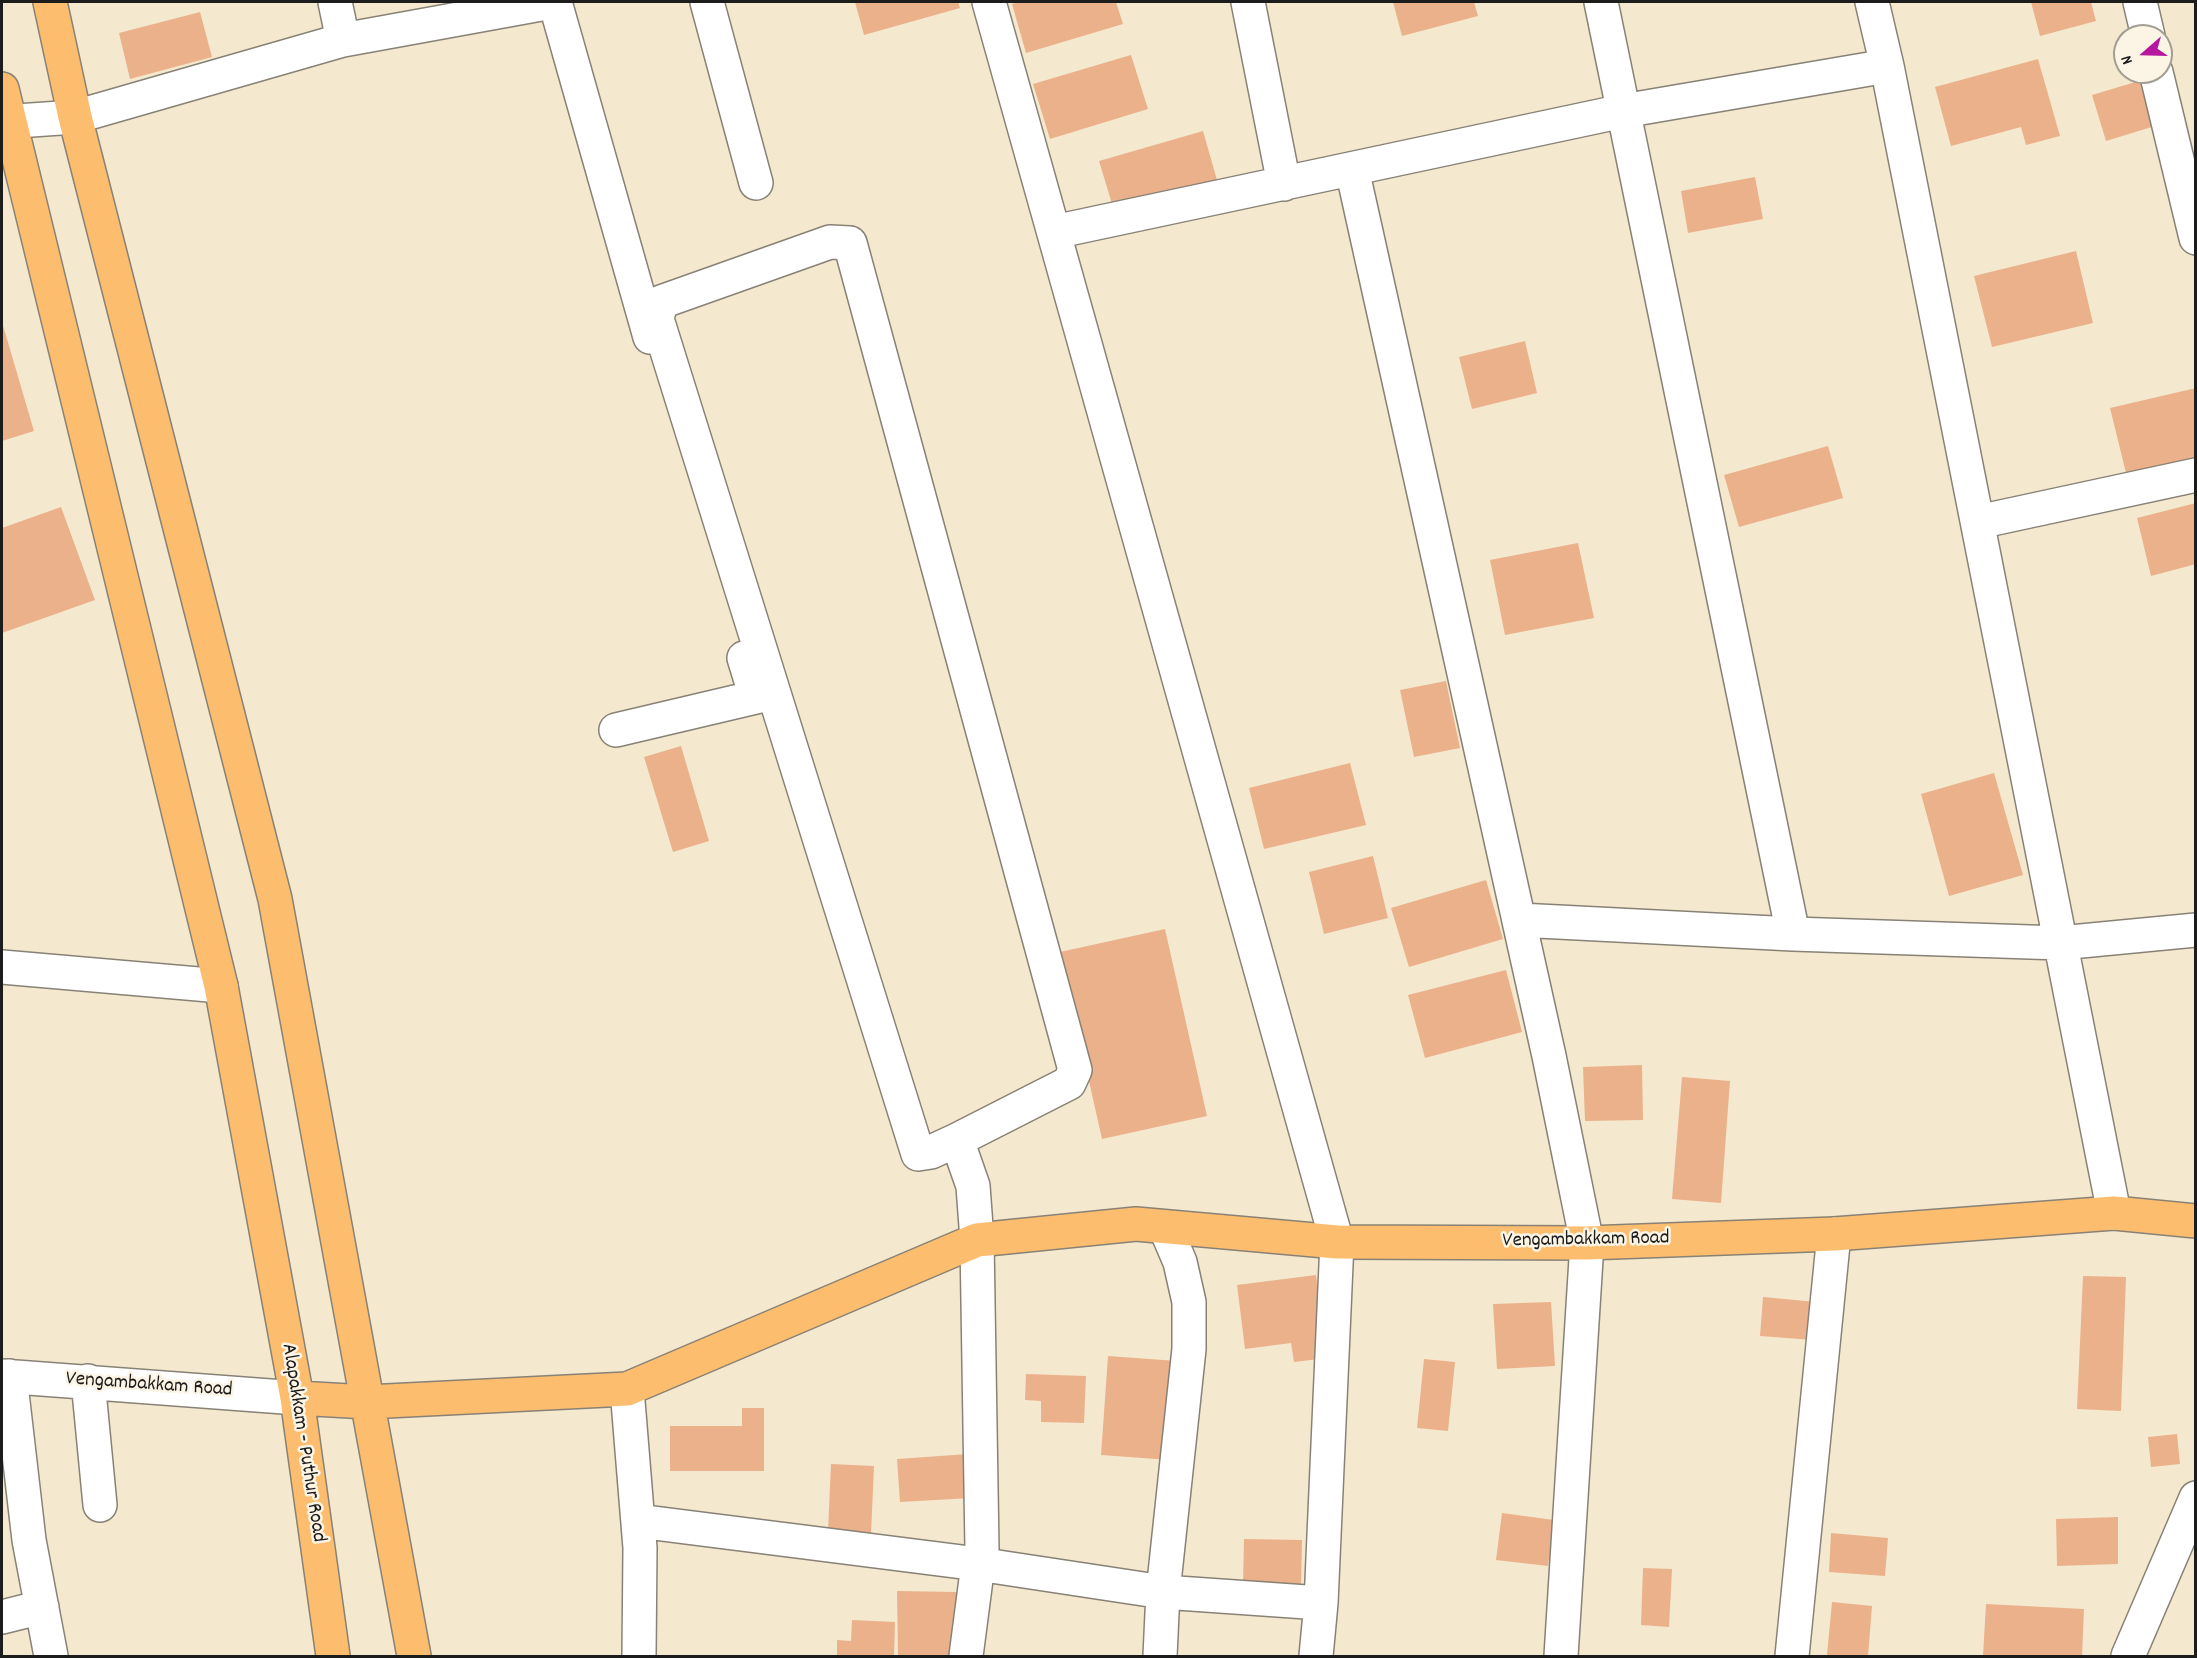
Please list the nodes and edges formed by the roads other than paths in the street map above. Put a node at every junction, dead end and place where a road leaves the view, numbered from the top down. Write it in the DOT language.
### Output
graph roads {
  1 [pos="50,2"];
  2 [pos="335,2"];
  3 [pos="554,2"];
  4 [pos="707,2"];
  5 [pos="989,2"];
  6 [pos="1248,2"];
  7 [pos="1601,2"];
  8 [pos="1872,2"];
  9 [pos="2140,2"];
  10 [pos="2145,24"];
  11 [pos="343,40"];
  12 [pos="1887,66"];
  13 [pos="2159,84"];
  14 [pos="2,89"];
  15 [pos="1623,111"];
  16 [pos="75,117"];
  17 [pos="5,121"];
  18 [pos="1352,169"];
  19 [pos="756,183"];
  20 [pos="1284,183"];
  21 [pos="1054,232"];
  22 [pos="2196,238"];
  23 [pos="2196,475"];
  24 [pos="1977,522"];
  25 [pos="616,730"];
  26 [pos="1519,920"];
  27 [pos="2196,930"];
  28 [pos="1793,934"];
  29 [pos="2060,943"];
  30 [pos="2,967"];
  31 [pos="221,986"];
  32 [pos="957,1140"];
  33 [pos="2114,1214"];
  34 [pos="2196,1221"];
  35 [pos="1165,1227"];
  36 [pos="1834,1234"];
  37 [pos="977,1240"];
  38 [pos="1337,1242"];
  39 [pos="1587,1243"];
  40 [pos="6,1376"];
  41 [pos="88,1381"];
  42 [pos="627,1389"];
  43 [pos="297,1398"];
  44 [pos="367,1402"];
  45 [pos="2196,1498"];
  46 [pos="100,1505"];
  47 [pos="638,1521"];
  48 [pos="978,1564"];
  49 [pos="1163,1592"];
  50 [pos="1321,1603"];
  51 [pos="42,1607"];
  52 [pos="2,1617"];
  53 [pos="51,1656"];
  54 [pos="333,1656"];
  55 [pos="414,1656"];
  56 [pos="639,1656"];
  57 [pos="966,1656"];
  58 [pos="1160,1656"];
  59 [pos="1316,1656"];
  60 [pos="1561,1656"];
  61 [pos="1792,1656"];
  62 [pos="2128,1656"];
  1 -- 16 [label="main road"];
  2 -- 11 [label="street"];
  3 -- 11 [label="street"];
  3 -- 25 [label="street"];
  4 -- 19 [label="street"];
  5 -- 21 [label="street"];
  6 -- 20 [label="street"];
  7 -- 15 [label="street"];
  8 -- 12 [label="street"];
  9 -- 10 [label="street"];
  11 -- 16 [label="street"];
  12 -- 15 [label="street"];
  12 -- 24 [label="street"];
  13 -- 22 [label="street"];
  14 -- 17 [label="main road, Alapakkam - Puthur Road"];
  15 -- 18 [label="street"];
  15 -- 28 [label="street"];
  16 -- 17 [label="street"];
  16 -- 44 [label="main road"];
  17 -- 31 [label="main road, Alapakkam - Puthur Road"];
  18 -- 20 [label="street"];
  18 -- 26 [label="street"];
  20 -- 21 [label="street"];
  21 -- 38 [label="street"];
  23 -- 24 [label="street"];
  24 -- 29 [label="street"];
  26 -- 28 [label="street"];
  26 -- 39 [label="street"];
  27 -- 29 [label="street"];
  28 -- 29 [label="street"];
  29 -- 33 [label="street"];
  30 -- 31 [label="street"];
  31 -- 43 [label="main road, Alapakkam - Puthur Road"];
  32 -- 32 [label="street"];
  32 -- 37 [label="street"];
  33 -- 34 [label="main road, Vengambakkam Road"];
  33 -- 36 [label="main road, Vengambakkam Road"];
  35 -- 37 [label="main road, Vengambakkam Road"];
  35 -- 38 [label="main road, Vengambakkam Road"];
  35 -- 49 [label="street"];
  36 -- 39 [label="main road, Vengambakkam Road"];
  36 -- 61 [label="street"];
  37 -- 42 [label="main road, Vengambakkam Road"];
  37 -- 48 [label="street"];
  38 -- 39 [label="main road, Vengambakkam Road"];
  38 -- 50 [label="street"];
  39 -- 60 [label="street"];
  40 -- 41 [label="street, Vengambakkam Road"];
  40 -- 51 [label="street"];
  41 -- 43 [label="street, Vengambakkam Road"];
  41 -- 46 [label="street"];
  42 -- 44 [label="main road"];
  42 -- 47 [label="street"];
  43 -- 44 [label="main road"];
  43 -- 54 [label="main road, Alapakkam - Puthur Road"];
  44 -- 55 [label="main road"];
  45 -- 62 [label="street"];
  47 -- 48 [label="street"];
  47 -- 56 [label="street"];
  48 -- 49 [label="street"];
  48 -- 57 [label="street"];
  49 -- 50 [label="street"];
  49 -- 58 [label="street"];
  50 -- 59 [label="street"];
  51 -- 52 [label="street"];
  51 -- 53 [label="street"];
}
